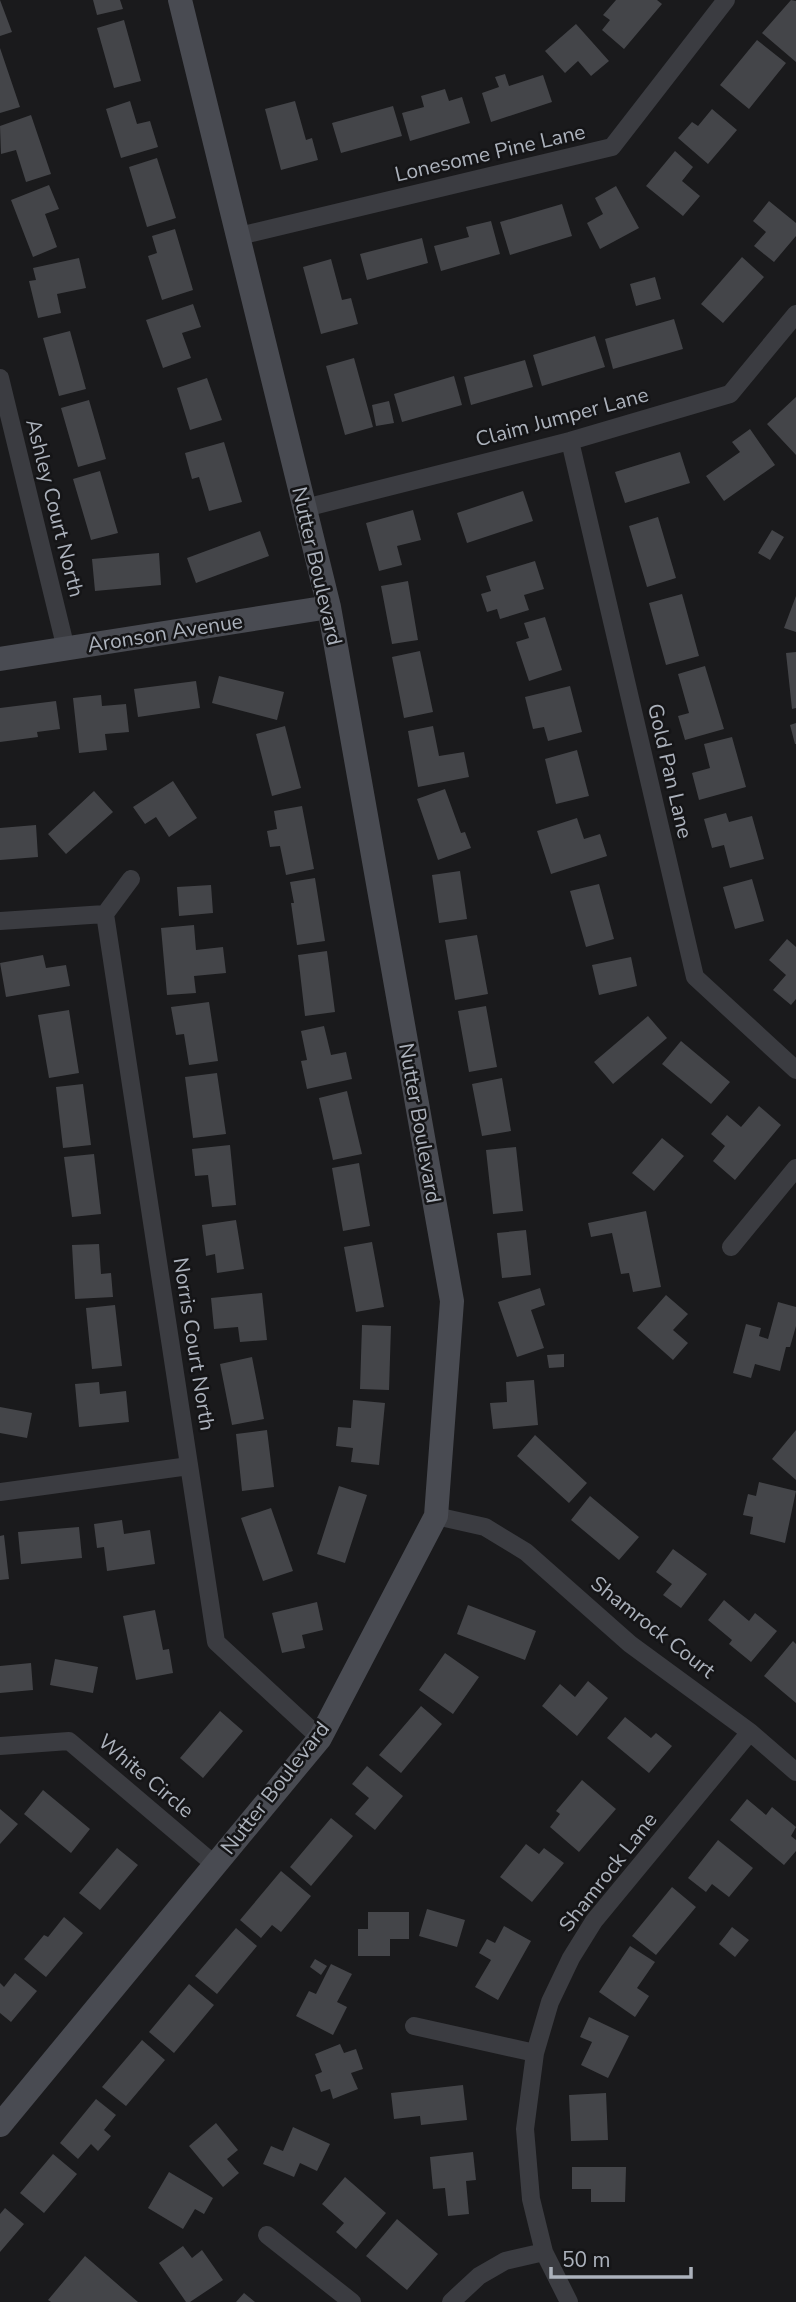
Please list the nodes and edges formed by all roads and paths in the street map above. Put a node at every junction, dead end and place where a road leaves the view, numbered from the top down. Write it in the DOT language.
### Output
graph roads {
  1 [pos="180,0"];
  2 [pos="726,0"];
  3 [pos="239,236"];
  4 [pos="796,314"];
  5 [pos="0,378"];
  6 [pos="2,398"];
  7 [pos="570,441"];
  8 [pos="305,508"];
  9 [pos="329,607"];
  10 [pos="66,649"];
  11 [pos="0,659"];
  12 [pos="131,878"];
  13 [pos="105,914"];
  14 [pos="0,921"];
  15 [pos="796,1070"];
  16 [pos="796,1168"];
  17 [pos="731,1247"];
  18 [pos="190,1466"];
  19 [pos="0,1492"];
  20 [pos="436,1516"];
  21 [pos="750,1732"];
  22 [pos="320,1738"];
  23 [pos="0,1746"];
  24 [pos="796,1772"];
  25 [pos="214,1864"];
  26 [pos="414,2026"];
  27 [pos="535,2053"];
  28 [pos="0,2125"];
  29 [pos="267,2235"];
  30 [pos="544,2252"];
  31 [pos="352,2302"];
  32 [pos="451,2302"];
  33 [pos="569,2302"];
  1 -- 3 [label="street, Nutter Boulevard"];
  2 -- 3 [label="street, Lonesome Pine Lane"];
  3 -- 8 [label="street, Nutter Boulevard"];
  4 -- 7 [label="street, Claim Jumper Lane"];
  5 -- 6 [label="street, Ashley Court North"];
  6 -- 10 [label="street, Ashley Court North"];
  7 -- 8 [label="street, Claim Jumper Lane"];
  7 -- 15 [label="street, Gold Pan Lane"];
  8 -- 9 [label="street, Nutter Boulevard"];
  9 -- 10 [label="street, Aronson Avenue"];
  9 -- 20 [label="street, Nutter Boulevard"];
  10 -- 11 [label="street, Aronson Avenue"];
  12 -- 13 [label="street"];
  13 -- 14 [label="street"];
  13 -- 18 [label="street, Norris Court North"];
  16 -- 17 [label="street"];
  18 -- 19 [label="street"];
  18 -- 22 [label="street, Norris Court North"];
  20 -- 21 [label="street, Shamrock Court"];
  20 -- 22 [label="street, Nutter Boulevard"];
  21 -- 24 [label="street, Shamrock Court"];
  21 -- 27 [label="street, Shamrock Lane"];
  22 -- 25 [label="street, Nutter Boulevard"];
  23 -- 25 [label="street, White Circle"];
  25 -- 28 [label="street, Nutter Boulevard"];
  26 -- 27 [label="street"];
  27 -- 30 [label="street, Shamrock Lane"];
  29 -- 31 [label="street"];
  30 -- 32 [label="street"];
  30 -- 33 [label="street, Shamrock Lane"];
}
